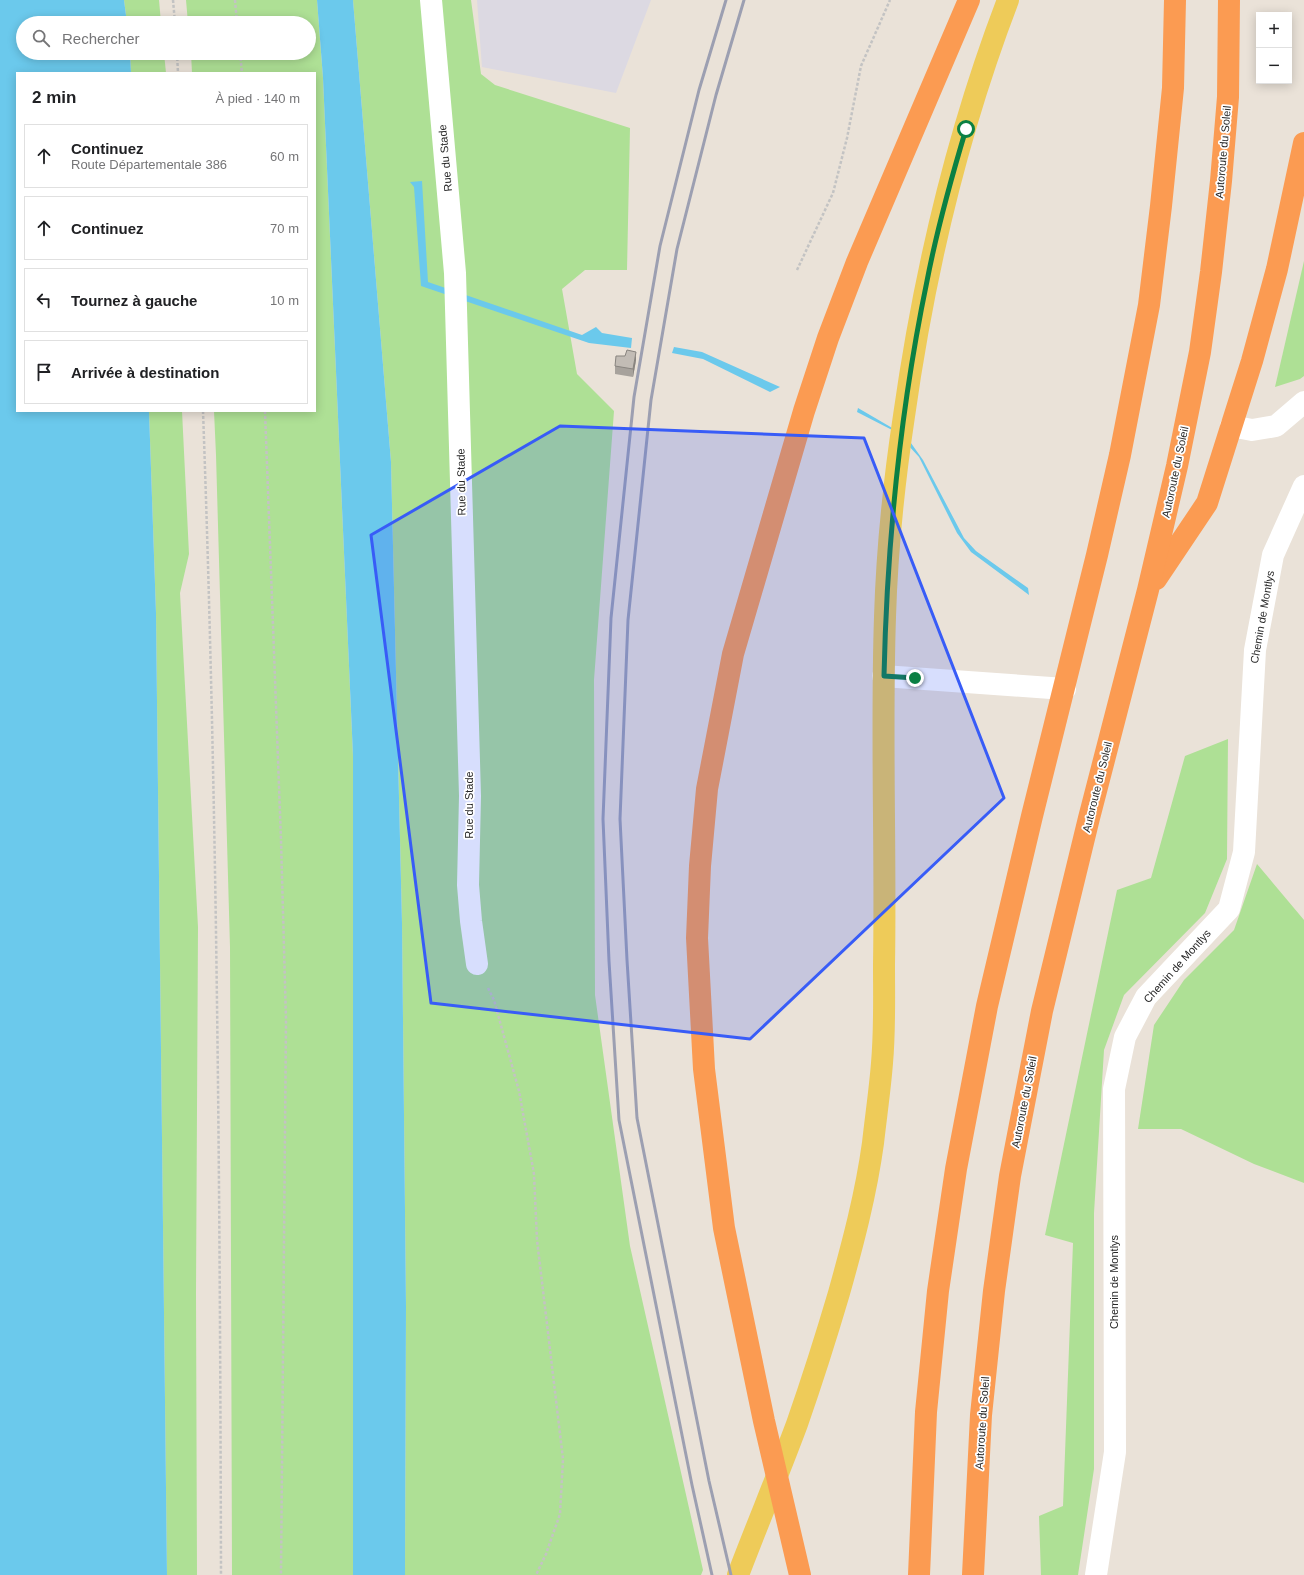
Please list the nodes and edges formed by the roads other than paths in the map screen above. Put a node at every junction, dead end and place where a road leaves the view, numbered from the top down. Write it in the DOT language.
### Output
graph roads {
  1 [pos="431,0"];
  2 [pos="969,0"];
  3 [pos="1008,0"];
  4 [pos="1175,0"];
  5 [pos="1229,0"];
  6 [pos="1304,143"];
  7 [pos="1304,402"];
  8 [pos="1231,426"];
  9 [pos="1304,486"];
  10 [pos="1148,590"];
  11 [pos="884,676"];
  12 [pos="1065,689"];
  13 [pos="477,964"];
  14 [pos="738,1575"];
  15 [pos="800,1575"];
  16 [pos="919,1575"];
  17 [pos="973,1575"];
  18 [pos="1096,1575"];
  1 -- 13 [label="street, Rue du Stade"];
  2 -- 15 [label="highway"];
  3 -- 11 [label="main road"];
  4 -- 12 [label="highway"];
  5 -- 10 [label="highway, Autoroute du Soleil"];
  6 -- 8 [label="highway"];
  7 -- 8 [label="street"];
  8 -- 10 [label="highway"];
  9 -- 18 [label="street, Chemin de Montlys"];
  10 -- 17 [label="highway, Autoroute du Soleil"];
  11 -- 12 [label="street"];
  11 -- 14 [label="main road"];
  12 -- 16 [label="highway"];
}
